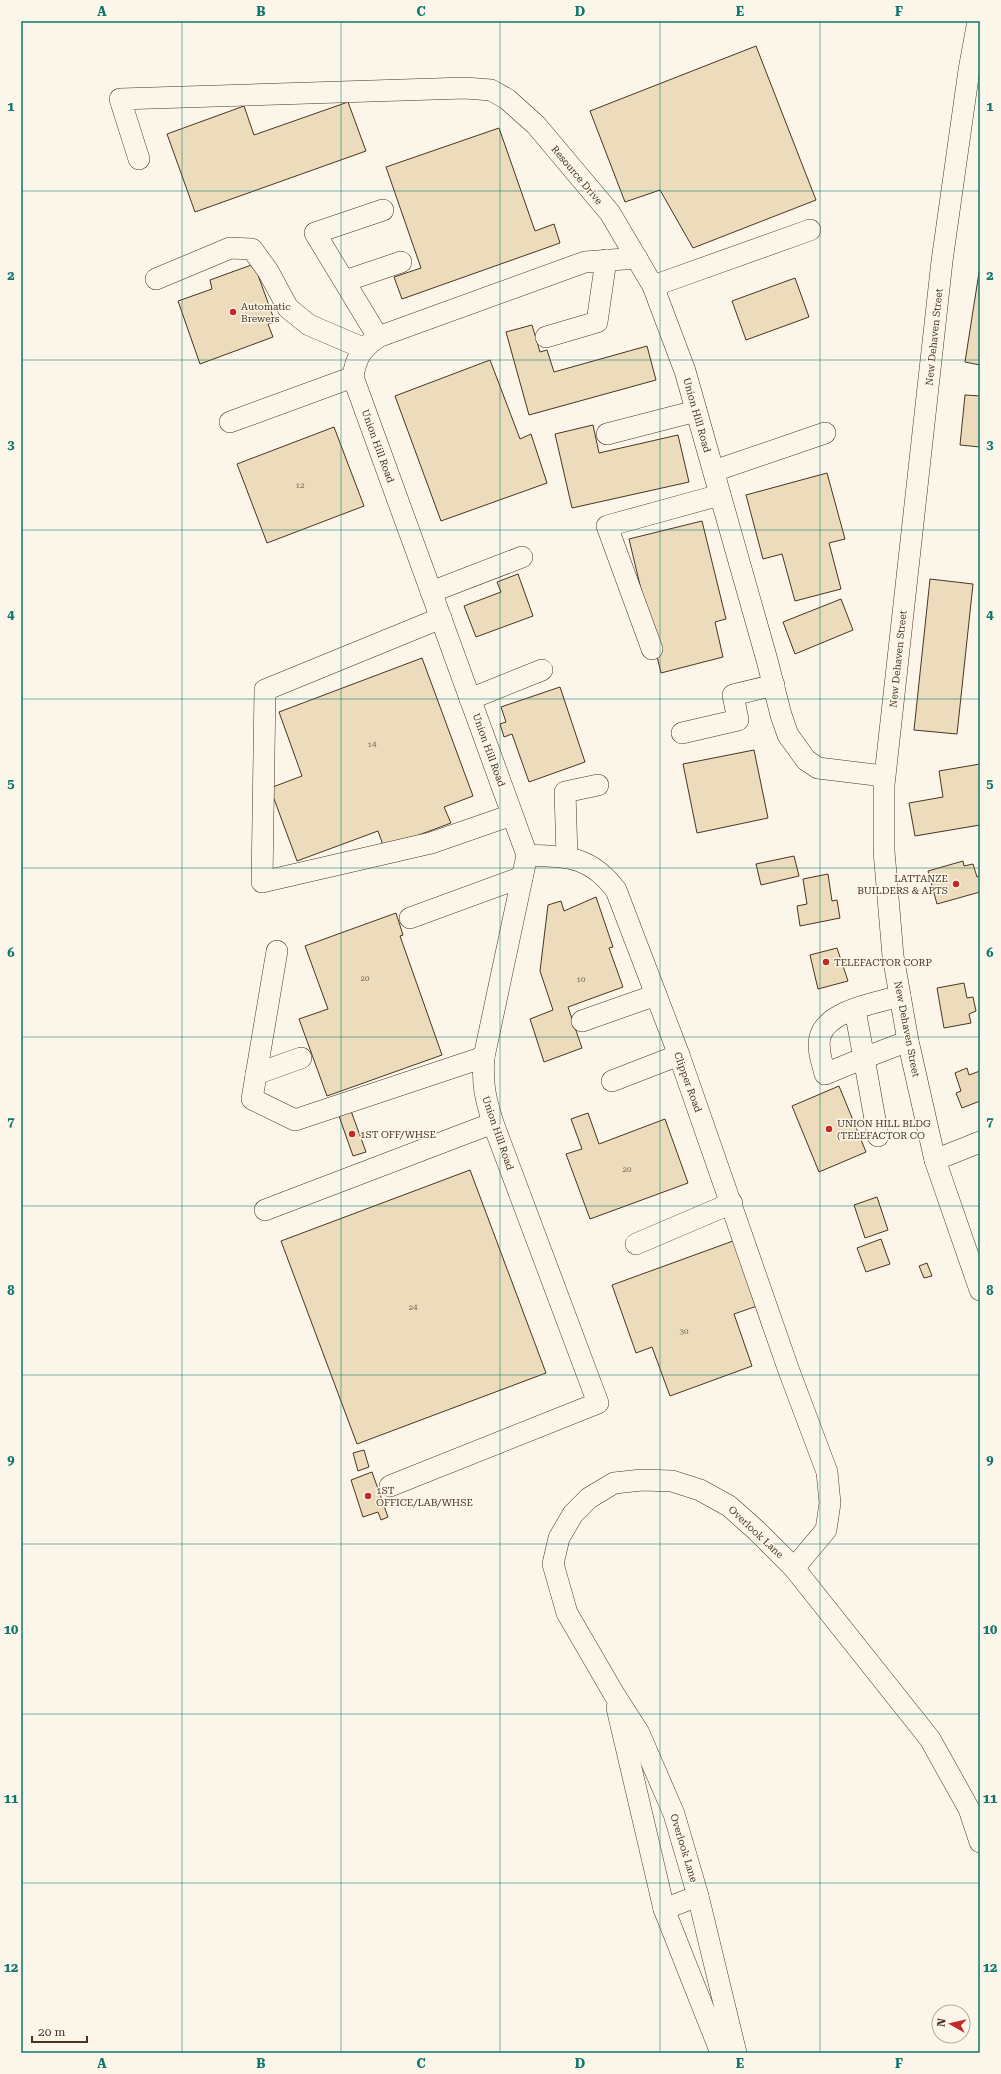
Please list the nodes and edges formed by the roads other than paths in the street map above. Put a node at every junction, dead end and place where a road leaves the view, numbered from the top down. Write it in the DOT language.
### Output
graph roads {
  1 [pos="978,21"];
  2 [pos="139,159"];
  3 [pos="382,210"];
  4 [pos="810,230"];
  5 [pos="637,258"];
  6 [pos="606,260"];
  7 [pos="401,262"];
  8 [pos="156,279"];
  9 [pos="345,282"];
  10 [pos="653,286"];
  11 [pos="546,337"];
  12 [pos="371,342"];
  13 [pos="354,377"];
  14 [pos="696,411"];
  15 [pos="230,422"];
  16 [pos="825,433"];
  17 [pos="607,434"];
  18 [pos="714,472"];
  19 [pos="720,495"];
  20 [pos="522,557"];
  21 [pos="431,592"];
  22 [pos="441,618"];
  23 [pos="652,649"];
  24 [pos="542,670"];
  25 [pos="774,685"];
  26 [pos="470,699"];
  27 [pos="682,733"];
  28 [pos="884,776"];
  29 [pos="598,785"];
  30 [pos="512,815"];
  31 [pos="527,855"];
  32 [pos="567,857"];
  33 [pos="522,877"];
  34 [pos="410,918"];
  35 [pos="277,952"];
  36 [pos="656,995"];
  37 [pos="900,996"];
  38 [pos="855,1010"];
  39 [pos="582,1021"];
  40 [pos="908,1041"];
  41 [pos="678,1055"];
  42 [pos="484,1057"];
  43 [pos="301,1058"];
  44 [pos="864,1058"];
  45 [pos="256,1074"];
  46 [pos="612,1081"];
  47 [pos="493,1123"];
  48 [pos="878,1136"];
  49 [pos="980,1142"];
  50 [pos="935,1160"];
  51 [pos="732,1203"];
  52 [pos="265,1210"];
  53 [pos="636,1244"];
  54 [pos="980,1290"];
  55 [pos="390,1486"];
  56 [pos="794,1568"];
  57 [pos="614,1694"];
  58 [pos="980,1842"];
  59 [pos="698,1896"];
  60 [pos="664,1909"];
  61 [pos="722,2053"];
  62 [pos="736,2053"];
  1 -- 28 [label="street, New Dehaven Street"];
  2 -- 5 [label="street, Resource Drive"];
  3 -- 9 [label="street"];
  4 -- 10 [label="street"];
  5 -- 6 [label="street"];
  5 -- 10 [label="street, Union Hill Road"];
  6 -- 11 [label="street"];
  6 -- 12 [label="street"];
  7 -- 9 [label="street"];
  8 -- 12 [label="street"];
  9 -- 12 [label="street"];
  10 -- 14 [label="street, Union Hill Road"];
  12 -- 13 [label="street"];
  13 -- 15 [label="street"];
  13 -- 21 [label="street, Union Hill Road"];
  14 -- 17 [label="street"];
  14 -- 18 [label="street, Union Hill Road"];
  16 -- 18 [label="street"];
  18 -- 19 [label="street, Union Hill Road"];
  19 -- 23 [label="street"];
  19 -- 25 [label="street, Union Hill Road"];
  20 -- 21 [label="street"];
  21 -- 22 [label="street, Union Hill Road"];
  22 -- 26 [label="street, Union Hill Road"];
  22 -- 30 [label="street"];
  24 -- 26 [label="street"];
  25 -- 27 [label="street"];
  25 -- 28 [label="street, Union Hill Road"];
  26 -- 30 [label="street, Union Hill Road"];
  28 -- 37 [label="street, New Dehaven Street"];
  29 -- 32 [label="street"];
  30 -- 31 [label="street, Union Hill Road"];
  31 -- 32 [label="street, Clipper Road"];
  31 -- 33 [label="street, Union Hill Road"];
  32 -- 36 [label="street, Clipper Road"];
  33 -- 34 [label="street"];
  33 -- 42 [label="street, Union Hill Road"];
  35 -- 45 [label="street"];
  36 -- 39 [label="street"];
  36 -- 41 [label="street, Clipper Road"];
  37 -- 38 [label="street"];
  37 -- 40 [label="street, New Dehaven Street"];
  38 -- 44 [label="street"];
  38 -- 44 [label="street"];
  40 -- 44 [label="street"];
  40 -- 50 [label="street, New Dehaven Street"];
  41 -- 46 [label="street"];
  41 -- 51 [label="street, Clipper Road"];
  42 -- 45 [label="street"];
  42 -- 47 [label="street, Union Hill Road"];
  43 -- 45 [label="street"];
  44 -- 48 [label="street"];
  47 -- 52 [label="street"];
  47 -- 55 [label="street, Union Hill Road"];
  49 -- 50 [label="street"];
  50 -- 54 [label="street, New Dehaven Street"];
  51 -- 53 [label="street"];
  51 -- 56 [label="street, Clipper Road"];
  56 -- 57 [label="street, Overlook Lane"];
  56 -- 58 [label="street, Overlook Lane"];
  57 -- 59 [label="street, Overlook Lane"];
  57 -- 60 [label="street, Overlook Lane"];
  59 -- 60 [label="street, Overlook Lane"];
  59 -- 62 [label="street, Overlook Lane"];
  60 -- 61 [label="street, Overlook Lane"];
}
